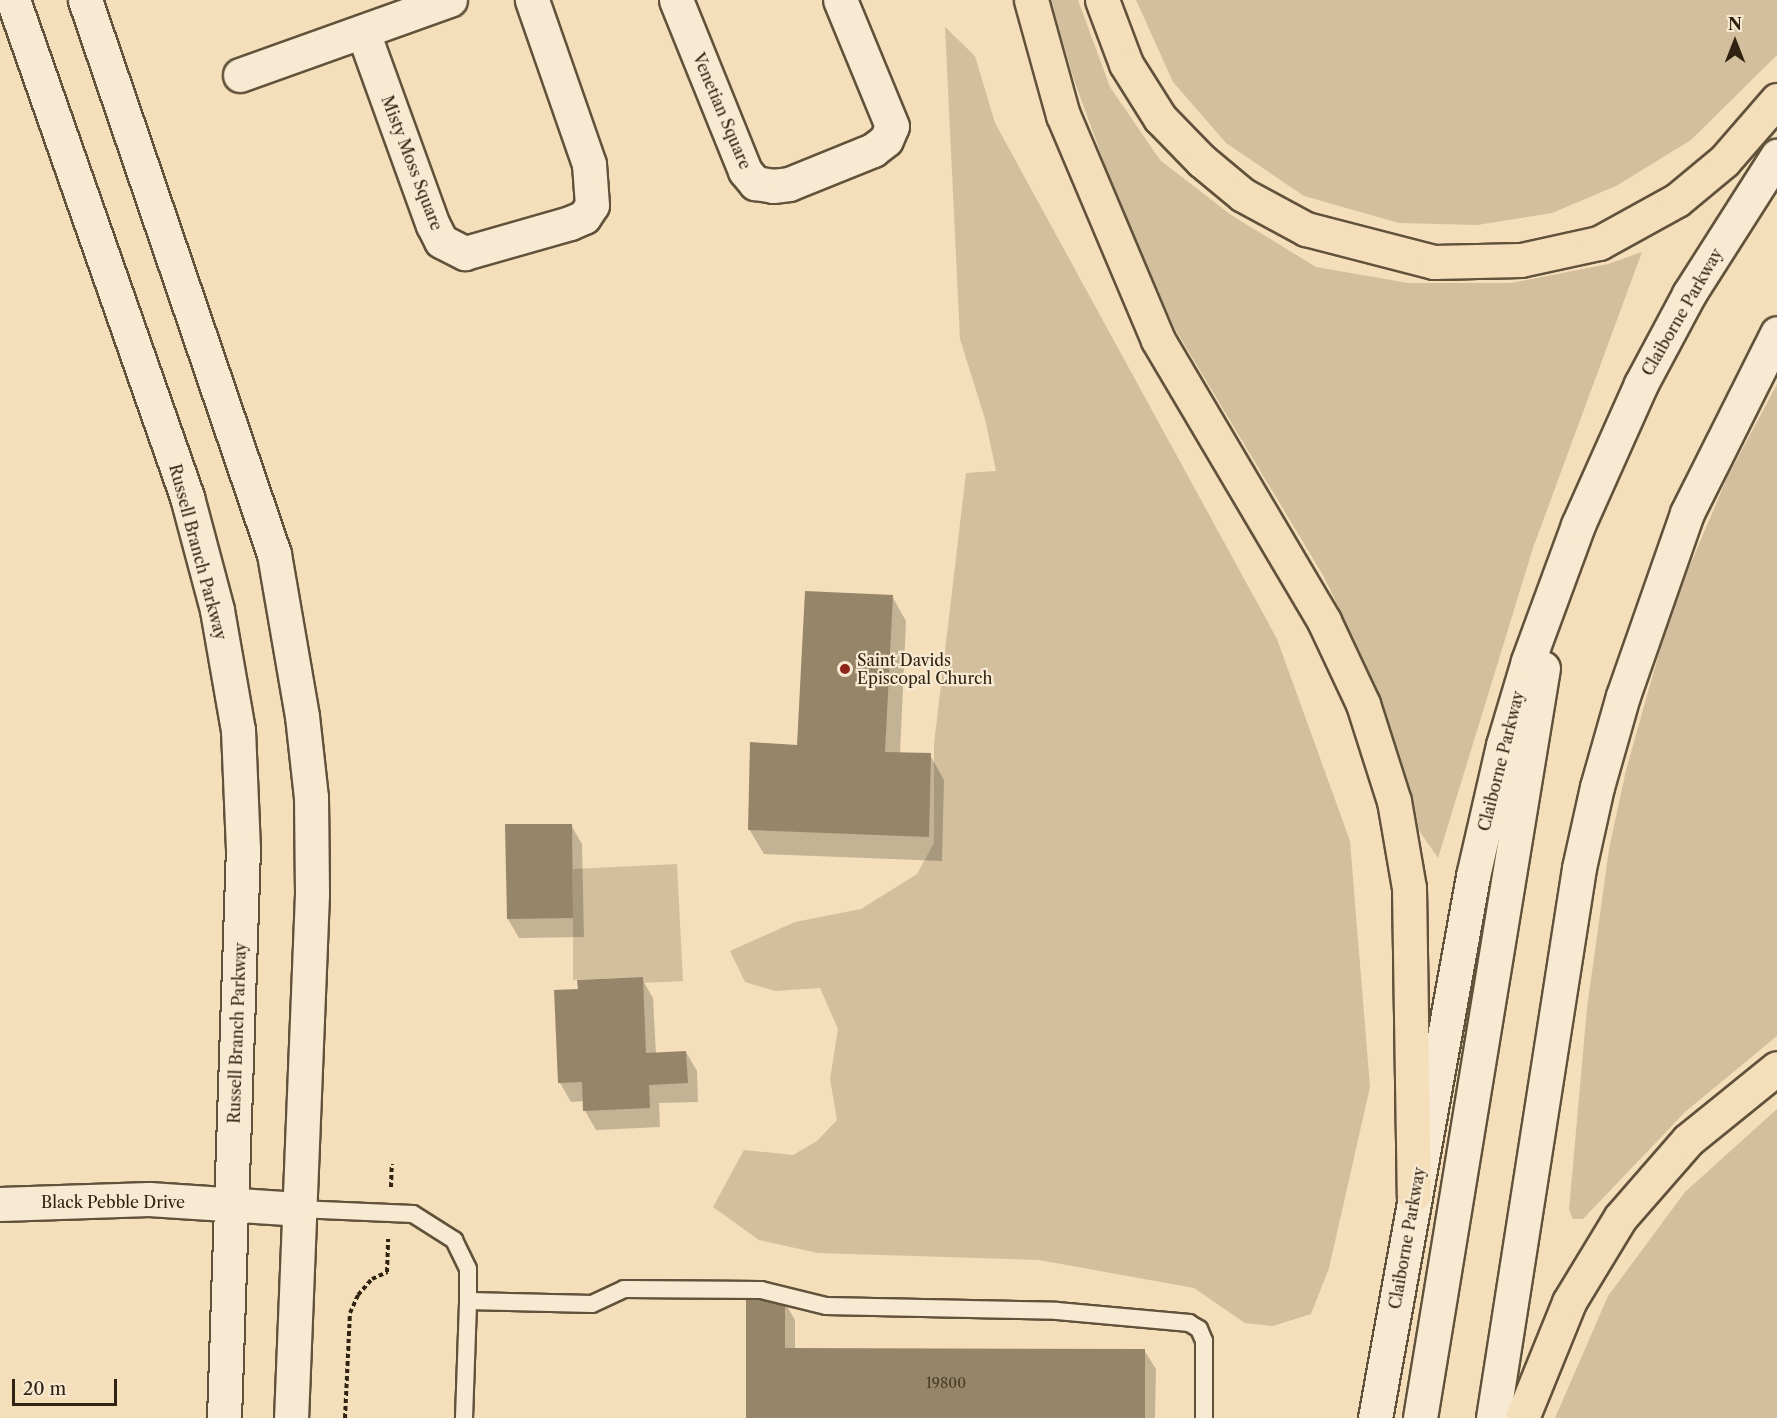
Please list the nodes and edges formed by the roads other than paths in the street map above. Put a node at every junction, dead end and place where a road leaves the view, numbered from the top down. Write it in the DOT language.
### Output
graph roads {
  1 [pos="13,0"];
  2 [pos="85,0"];
  3 [pos="450,0"];
  4 [pos="531,0"];
  5 [pos="676,0"];
  6 [pos="840,0"];
  7 [pos="1031,0"];
  8 [pos="1102,0"];
  9 [pos="363,32"];
  10 [pos="240,75"];
  11 [pos="1777,100"];
  12 [pos="1777,156"];
  13 [pos="1777,333"];
  14 [pos="1554,585"];
  15 [pos="1777,1068"];
  16 [pos="1414,1194"];
  17 [pos="0,1204"];
  18 [pos="231,1205"];
  19 [pos="298,1209"];
  20 [pos="468,1301"];
  21 [pos="224,1418"];
  22 [pos="291,1418"];
  23 [pos="464,1418"];
  24 [pos="1204,1418"];
  25 [pos="1375,1418"];
  26 [pos="1420,1418"];
  27 [pos="1493,1418"];
  28 [pos="1522,1418"];
  1 -- 18 [label="street, Russell Branch Parkway"];
  2 -- 19 [label="street"];
  3 -- 9 [label="street"];
  4 -- 9 [label="street, Misty Moss Square"];
  5 -- 6 [label="street, Venetian Square"];
  7 -- 16 [label="highway"];
  8 -- 11 [label="highway"];
  9 -- 10 [label="street"];
  12 -- 14 [label="street, Claiborne Parkway"];
  13 -- 27 [label="street"];
  14 -- 16 [label="street, Claiborne Parkway"];
  14 -- 26 [label="street"];
  15 -- 28 [label="highway"];
  16 -- 25 [label="street, Claiborne Parkway"];
  17 -- 18 [label="street, Black Pebble Drive"];
  18 -- 19 [label="street, Black Pebble Drive"];
  18 -- 21 [label="street, Russell Branch Parkway"];
  19 -- 20 [label="lane"];
  19 -- 22 [label="street"];
  20 -- 23 [label="lane"];
  20 -- 24 [label="lane"];
}
